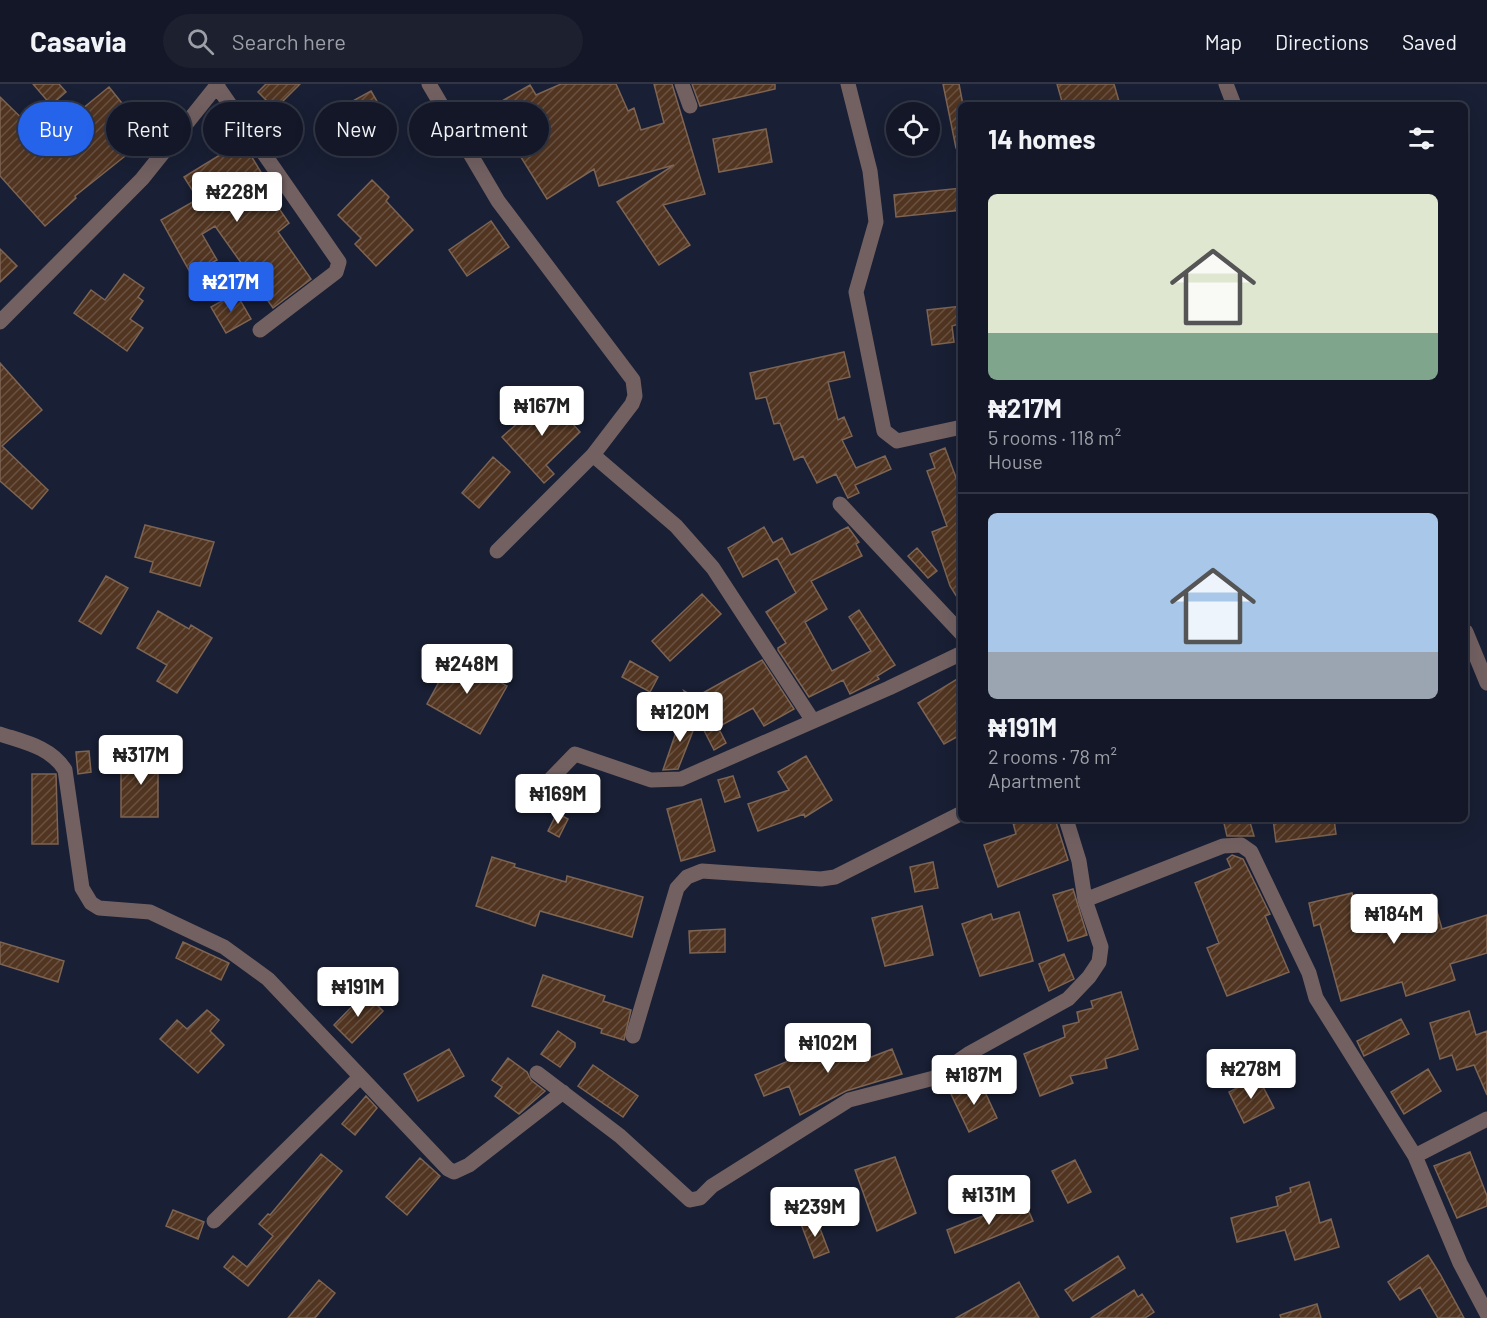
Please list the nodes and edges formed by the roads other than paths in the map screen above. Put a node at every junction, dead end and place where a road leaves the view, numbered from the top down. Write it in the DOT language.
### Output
graph roads {
  1 [pos="429,84"];
  2 [pos="682,84"];
  3 [pos="848,84"];
  4 [pos="1226,84"];
  5 [pos="217,85"];
  6 [pos="1233,102"];
  7 [pos="690,106"];
  8 [pos="0,322"];
  9 [pos="260,330"];
  10 [pos="958,428"];
  11 [pos="593,455"];
  12 [pos="840,504"];
  13 [pos="497,551"];
  14 [pos="958,630"];
  15 [pos="1468,637"];
  16 [pos="958,656"];
  17 [pos="1487,683"];
  18 [pos="813,721"];
  19 [pos="0,734"];
  20 [pos="542,788"];
  21 [pos="958,815"];
  22 [pos="1066,822"];
  23 [pos="1085,900"];
  24 [pos="633,1036"];
  25 [pos="537,1072"];
  26 [pos="360,1077"];
  27 [pos="563,1092"];
  28 [pos="1487,1119"];
  29 [pos="1415,1156"];
  30 [pos="214,1221"];
  31 [pos="1487,1314"];
  1 -- 11 [label="street"];
  2 -- 7 [label="street"];
  3 -- 10 [label="street"];
  4 -- 6 [label="street"];
  5 -- 8 [label="street"];
  5 -- 9 [label="street"];
  11 -- 13 [label="street"];
  11 -- 18 [label="street"];
  12 -- 14 [label="street"];
  15 -- 17 [label="street"];
  16 -- 18 [label="street"];
  18 -- 20 [label="street"];
  19 -- 26 [label="street"];
  21 -- 24 [label="street"];
  22 -- 23 [label="street"];
  23 -- 27 [label="street"];
  23 -- 29 [label="street"];
  25 -- 27 [label="street"];
  26 -- 27 [label="street"];
  26 -- 30 [label="street"];
  28 -- 29 [label="street"];
  29 -- 31 [label="street"];
}
